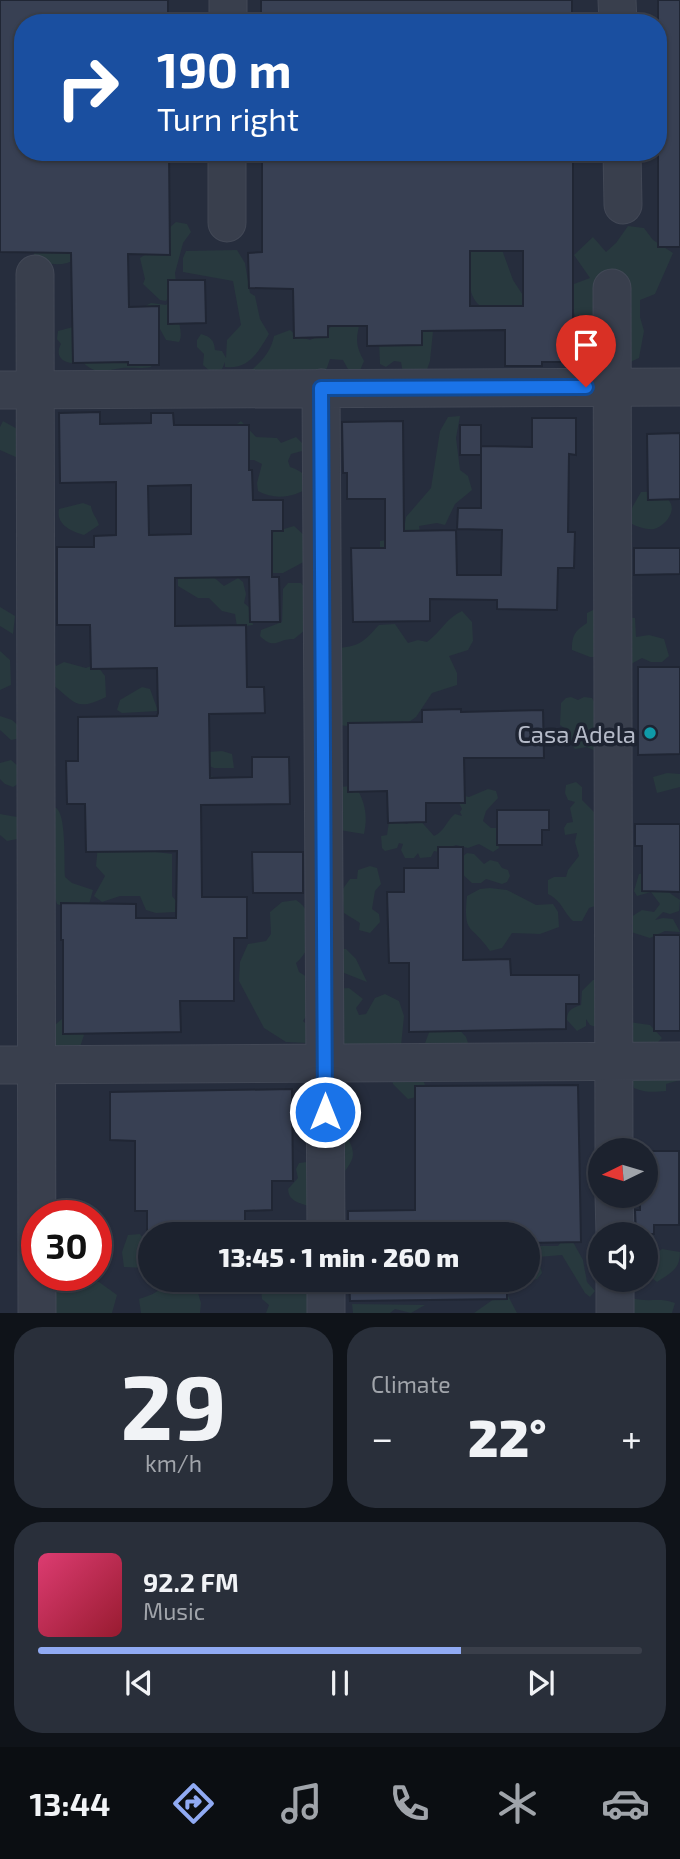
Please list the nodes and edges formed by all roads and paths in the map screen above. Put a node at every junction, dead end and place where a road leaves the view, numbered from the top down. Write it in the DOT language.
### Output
graph roads {
  1 [pos="227,161"];
  2 [pos="622,161"];
  3 [pos="623,205"];
  4 [pos="227,222"];
  5 [pos="35,274"];
  6 [pos="612,288"];
  7 [pos="612,387"];
  8 [pos="680,387"];
  9 [pos="321,388"];
  10 [pos="18,390"];
  11 [pos="614,1061"];
  12 [pos="680,1061"];
  13 [pos="325,1063"];
  14 [pos="0,1065"];
  15 [pos="36,1065"];
  16 [pos="614,1138"];
  17 [pos="326,1222"];
  18 [pos="326,1292"];
  19 [pos="615,1292"];
  20 [pos="37,1313"];
  21 [pos="326,1313"];
  22 [pos="615,1313"];
  1 -- 4 [label="street"];
  2 -- 3 [label="street"];
  5 -- 10 [label="street"];
  6 -- 7 [label="street"];
  7 -- 8 [label="street"];
  7 -- 9 [label="street"];
  7 -- 11 [label="street"];
  9 -- 10 [label="street"];
  9 -- 13 [label="street"];
  10 -- 15 [label="street"];
  11 -- 12 [label="street"];
  11 -- 13 [label="street"];
  11 -- 16 [label="street"];
  13 -- 15 [label="street"];
  13 -- 17 [label="street"];
  14 -- 15 [label="street"];
  15 -- 20 [label="street"];
  18 -- 21 [label="street"];
  19 -- 22 [label="street"];
}
